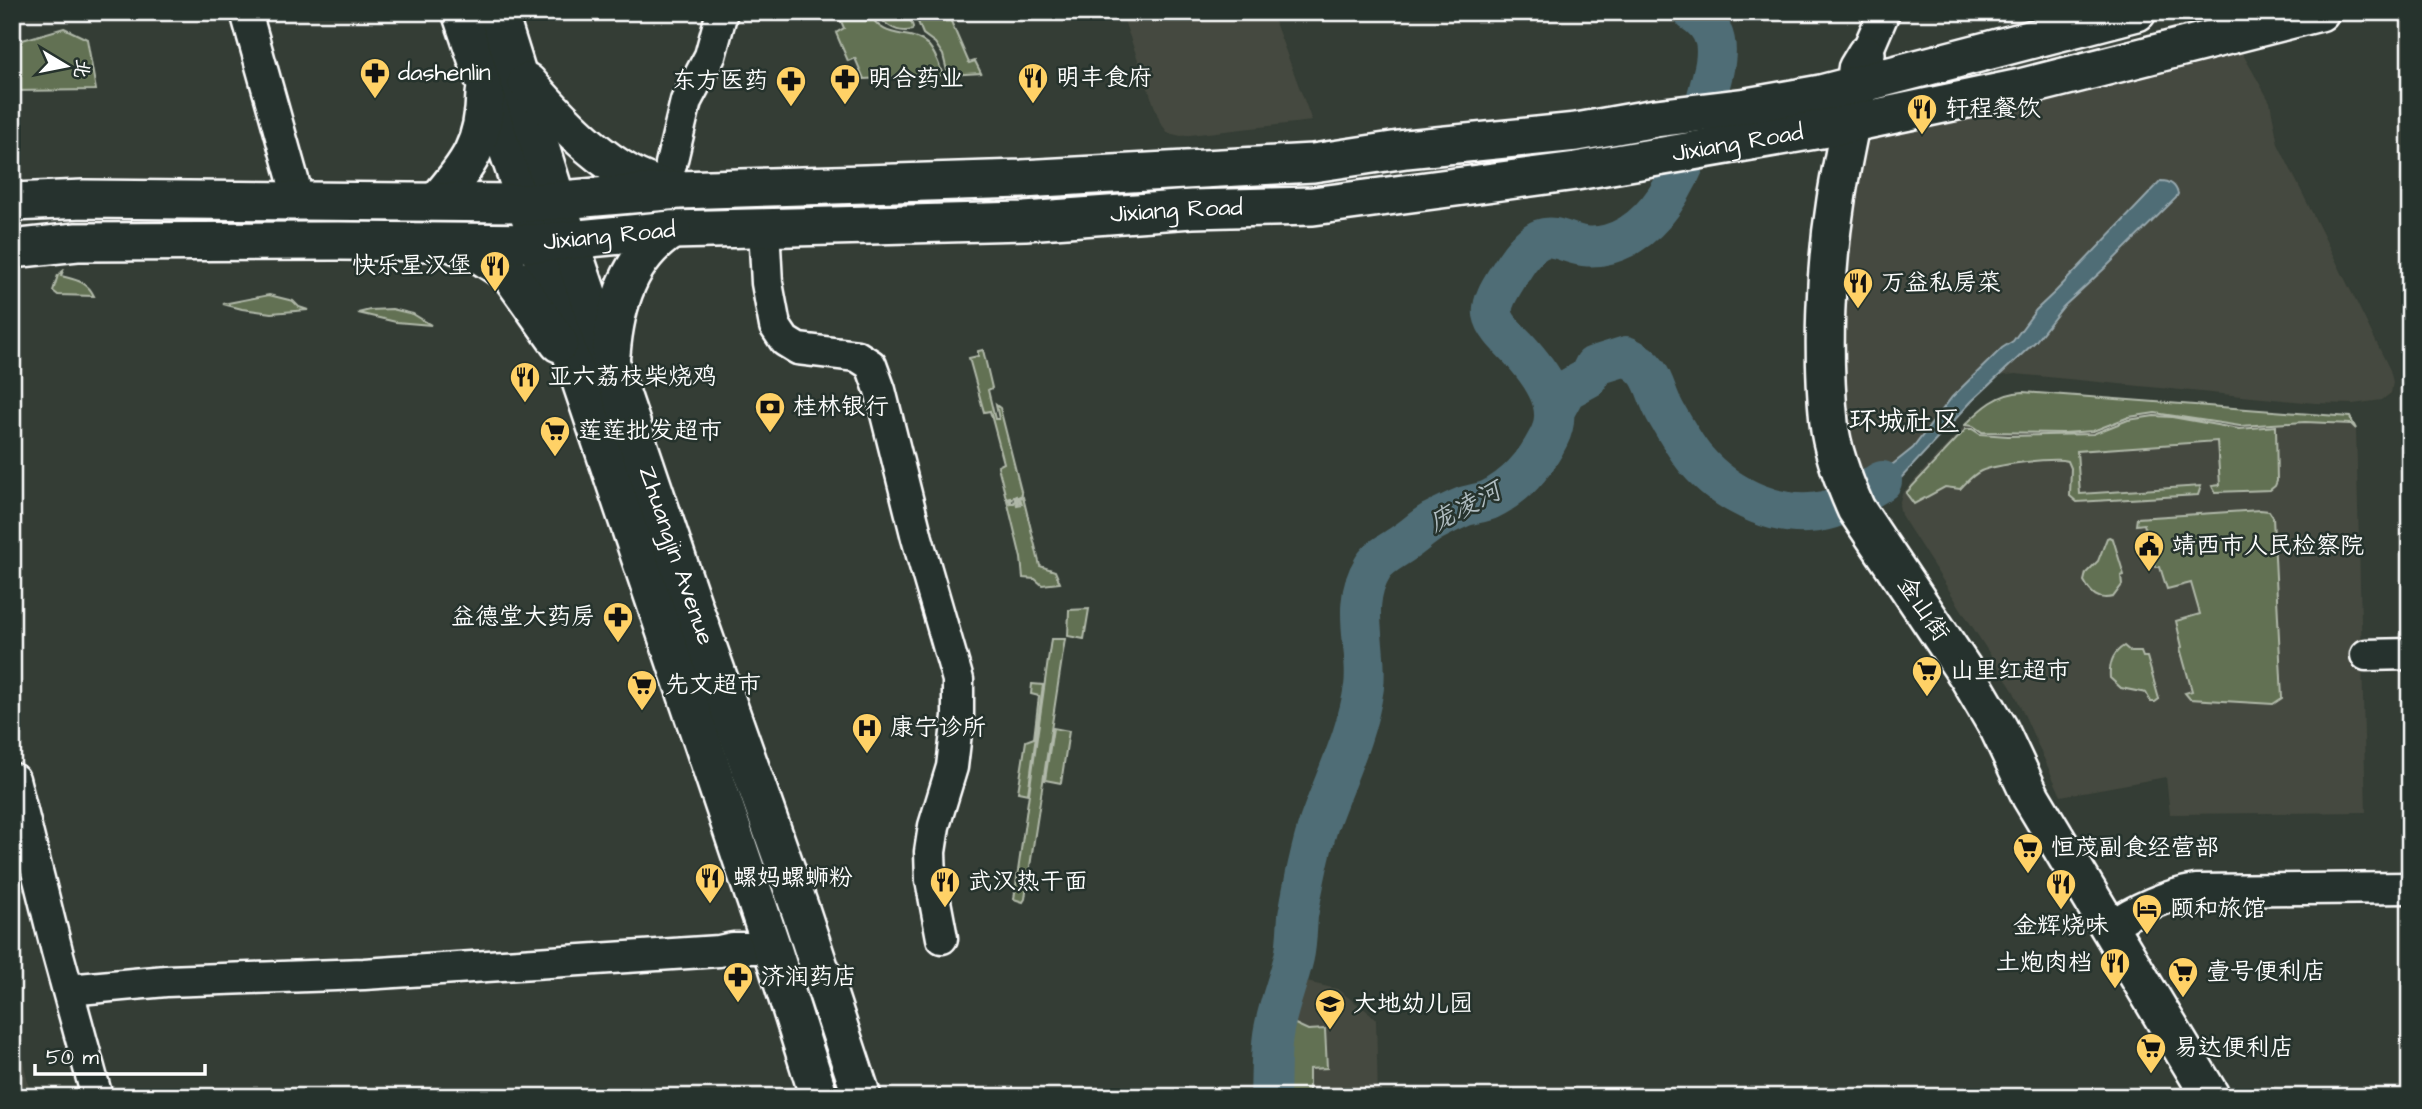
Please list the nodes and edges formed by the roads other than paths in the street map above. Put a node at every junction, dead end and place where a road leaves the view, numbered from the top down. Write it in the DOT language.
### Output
graph roads {
  1 [pos="246,12"];
  2 [pos="461,12"];
  3 [pos="498,12"];
  4 [pos="722,12"];
  5 [pos="1884,12"];
  6 [pos="2137,12"];
  7 [pos="2320,12"];
  8 [pos="500,73"];
  9 [pos="1856,74"];
  10 [pos="1747,124"];
  11 [pos="1844,125"];
  12 [pos="674,177"];
  13 [pos="294,183"];
  14 [pos="437,201"];
  15 [pos="542,201"];
  16 [pos="12,202"];
  17 [pos="672,230"];
  18 [pos="554,241"];
  19 [pos="450,243"];
  20 [pos="765,246"];
  21 [pos="12,248"];
  22 [pos="595,368"];
  23 [pos="1845,497"];
  24 [pos="2410,654"];
  25 [pos="2366,655"];
  26 [pos="14,779"];
  27 [pos="2410,888"];
  28 [pos="2110,926"];
  29 [pos="942,938"];
  30 [pos="772,948"];
  31 [pos="68,990"];
  32 [pos="97,1097"];
  33 [pos="820,1097"];
  34 [pos="862,1097"];
  35 [pos="2195,1097"];
  36 [pos="2211,1097"];
  1 -- 13 [label="street"];
  2 -- 8 [label="main road, Zhuangjin Avenue"];
  3 -- 8 [label="main road, Zhuangjin Avenue"];
  4 -- 12 [label="street"];
  5 -- 9 [label="street"];
  6 -- 9 [label="main road, Jixiang Road"];
  7 -- 11 [label="main road, Jixiang Road"];
  8 -- 12 [label="main road"];
  8 -- 14 [label="main road"];
  8 -- 15 [label="main road, Zhuangjin Avenue"];
  9 -- 10 [label="main road, Jixiang Road"];
  9 -- 11 [label="main road, 金山街"];
  10 -- 11 [label="main road, Jixiang Road"];
  10 -- 12 [label="main road, Jixiang Road"];
  10 -- 17 [label="main road, Jixiang Road"];
  11 -- 23 [label="main road, 金山街"];
  12 -- 15 [label="main road, Jixiang Road"];
  14 -- 15 [label="main road, Jixiang Road"];
  14 -- 16 [label="main road, Jixiang Road"];
  15 -- 18 [label="main road, Zhuangjin Avenue"];
  17 -- 18 [label="main road, Jixiang Road"];
  17 -- 22 [label="main road"];
  18 -- 19 [label="main road, Jixiang Road"];
  18 -- 22 [label="main road, Zhuangjin Avenue"];
  19 -- 21 [label="main road, Jixiang Road"];
  19 -- 22 [label="main road"];
  20 -- 29 [label="street"];
  22 -- 30 [label="main road, Zhuangjin Avenue"];
  22 -- 34 [label="main road, Zhuangjin Avenue"];
  23 -- 28 [label="main road, 金山街"];
  23 -- 35 [label="main road, 金山街"];
  24 -- 25 [label="street"];
  26 -- 31 [label="street"];
  27 -- 28 [label="street"];
  28 -- 36 [label="main road, 金山街"];
  30 -- 31 [label="street"];
  30 -- 33 [label="main road, Zhuangjin Avenue"];
  31 -- 32 [label="street"];
}
